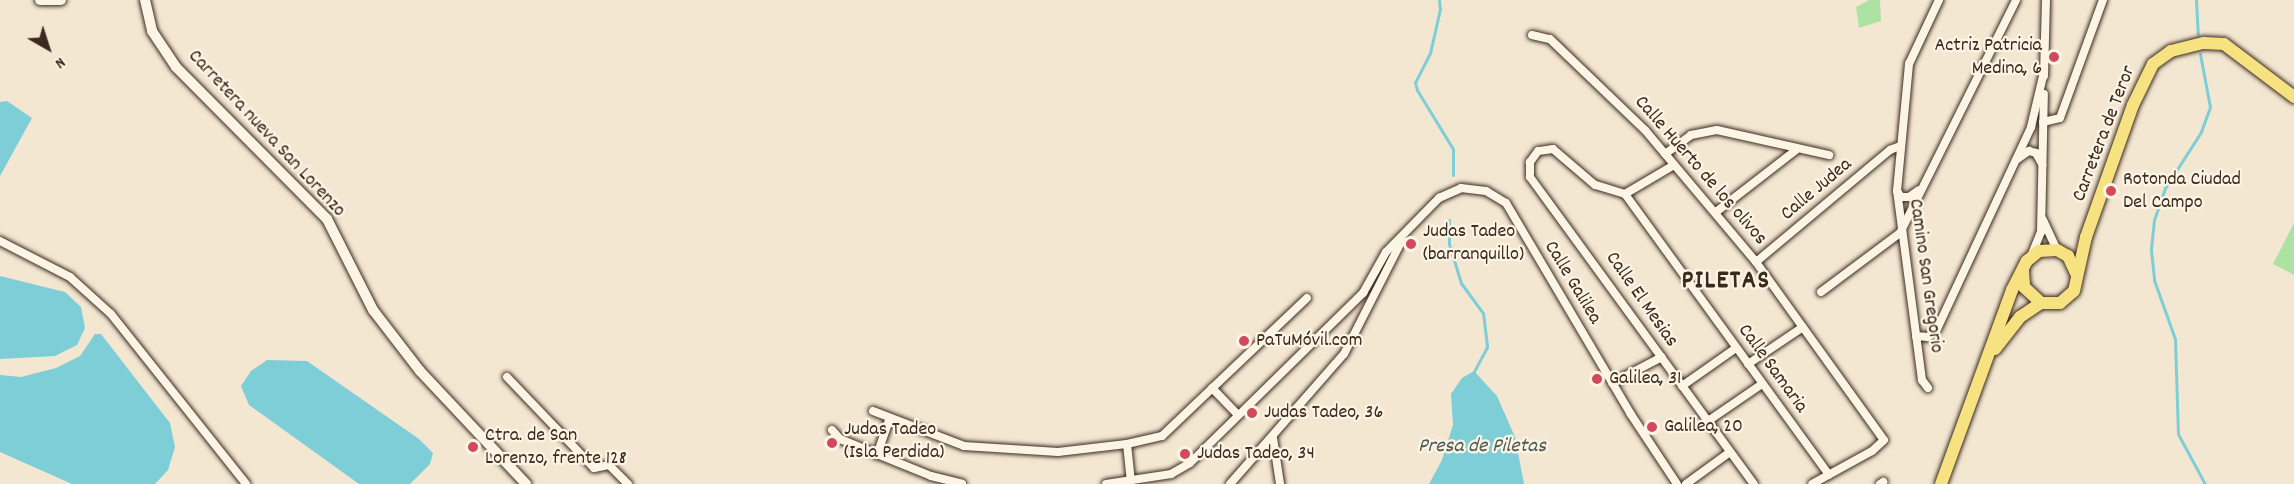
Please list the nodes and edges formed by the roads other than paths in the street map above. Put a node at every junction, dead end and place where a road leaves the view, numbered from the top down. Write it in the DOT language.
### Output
graph roads {
  1 [pos="40,0"];
  2 [pos="61,0"];
  3 [pos="145,0"];
  4 [pos="1939,0"];
  5 [pos="2016,0"];
  6 [pos="2046,0"];
  7 [pos="2103,0"];
  8 [pos="1532,35"];
  9 [pos="2044,72"];
  10 [pos="2294,98"];
  11 [pos="2043,122"];
  12 [pos="1900,146"];
  13 [pos="1797,150"];
  14 [pos="1665,154"];
  15 [pos="1828,155"];
  16 [pos="2016,161"];
  17 [pos="1674,165"];
  18 [pos="2043,165"];
  19 [pos="1920,190"];
  20 [pos="1897,191"];
  21 [pos="1624,194"];
  22 [pos="1716,212"];
  23 [pos="2041,213"];
  24 [pos="1900,232"];
  25 [pos="1404,236"];
  26 [pos="2086,237"];
  27 [pos="0,241"];
  28 [pos="2059,251"];
  29 [pos="2032,256"];
  30 [pos="1756,262"];
  31 [pos="2023,271"];
  32 [pos="2077,282"];
  33 [pos="1821,292"];
  34 [pos="1307,298"];
  35 [pos="2042,303"];
  36 [pos="1803,327"];
  37 [pos="1916,336"];
  38 [pos="1736,348"];
  39 [pos="1992,352"];
  40 [pos="1662,357"];
  41 [pos="1748,364"];
  42 [pos="507,377"];
  43 [pos="1612,383"];
  44 [pos="1762,384"];
  45 [pos="1682,386"];
  46 [pos="1212,388"];
  47 [pos="1928,388"];
  48 [pos="873,411"];
  49 [pos="1237,414"];
  50 [pos="890,418"];
  51 [pos="1708,421"];
  52 [pos="832,430"];
  53 [pos="1273,438"];
  54 [pos="1127,444"];
  55 [pos="1730,452"];
  56 [pos="877,455"];
  57 [pos="1829,475"];
  58 [pos="1131,481"];
  59 [pos="246,484"];
  60 [pos="526,484"];
  61 [pos="628,484"];
  62 [pos="962,484"];
  63 [pos="1106,484"];
  64 [pos="1230,484"];
  65 [pos="1280,484"];
  66 [pos="1677,484"];
  67 [pos="1686,484"];
  68 [pos="1754,484"];
  69 [pos="1812,484"];
  70 [pos="1941,484"];
  1 -- 2 [label="street"];
  3 -- 60 [label="street, Carretera nueva San Lorenzo"];
  4 -- 12 [label="street, Camino San Gregorio"];
  5 -- 19 [label="street"];
  6 -- 9 [label="street"];
  7 -- 11 [label="street"];
  8 -- 14 [label="street, Calle Huerto de los olivos"];
  9 -- 11 [label="street"];
  9 -- 16 [label="street"];
  10 -- 26 [label="main road, Carretera de Teror"];
  11 -- 18 [label="street"];
  12 -- 20 [label="street, Camino San Gregorio"];
  12 -- 30 [label="street, Calle Judea"];
  13 -- 14 [label="street"];
  13 -- 15 [label="street"];
  13 -- 22 [label="street"];
  14 -- 17 [label="street, Calle Huerto de los olivos"];
  16 -- 18 [label="street"];
  16 -- 37 [label="street"];
  17 -- 21 [label="street"];
  17 -- 22 [label="street, Calle Huerto de los olivos"];
  18 -- 23 [label="street"];
  19 -- 20 [label="street"];
  19 -- 24 [label="street"];
  20 -- 24 [label="street, Camino San Gregorio"];
  21 -- 38 [label="street, Calle Samaria"];
  21 -- 40 [label="street, Calle El Mesias"];
  22 -- 30 [label="street, Calle Huerto de los olivos"];
  23 -- 28 [label="street"];
  23 -- 29 [label="street"];
  24 -- 33 [label="street"];
  24 -- 37 [label="street, Camino San Gregorio"];
  25 -- 43 [label="street, Calle Galilea"];
  25 -- 49 [label="street"];
  25 -- 53 [label="street"];
  26 -- 28 [label="main road"];
  26 -- 32 [label="main road, Carretera de Teror"];
  27 -- 59 [label="street"];
  28 -- 29 [label="main road"];
  28 -- 32 [label="main road"];
  29 -- 31 [label="main road"];
  30 -- 36 [label="street, Calle Huerto de los olivos"];
  31 -- 35 [label="main road"];
  31 -- 39 [label="main road"];
  32 -- 35 [label="main road"];
  34 -- 46 [label="street"];
  35 -- 39 [label="main road"];
  36 -- 41 [label="street"];
  36 -- 57 [label="street, Calle Huerto de los olivos"];
  37 -- 47 [label="street, Camino San Gregorio"];
  38 -- 41 [label="street, Calle Samaria"];
  38 -- 45 [label="street"];
  39 -- 70 [label="main road"];
  40 -- 43 [label="street"];
  40 -- 45 [label="street, Calle El Mesias"];
  41 -- 44 [label="street, Calle Samaria"];
  42 -- 61 [label="street"];
  43 -- 66 [label="street, Calle Galilea"];
  44 -- 51 [label="street"];
  44 -- 57 [label="street, Calle Samaria"];
  45 -- 51 [label="street, Calle El Mesias"];
  46 -- 49 [label="street"];
  46 -- 54 [label="street"];
  48 -- 50 [label="street"];
  49 -- 58 [label="street"];
  50 -- 54 [label="street"];
  50 -- 56 [label="street"];
  51 -- 55 [label="street, Calle El Mesias"];
  52 -- 56 [label="street"];
  53 -- 64 [label="street"];
  53 -- 65 [label="street"];
  54 -- 58 [label="street"];
  55 -- 67 [label="street"];
  55 -- 68 [label="street, Calle El Mesias"];
  56 -- 62 [label="street"];
  57 -- 69 [label="street"];
  58 -- 63 [label="street"];
}
